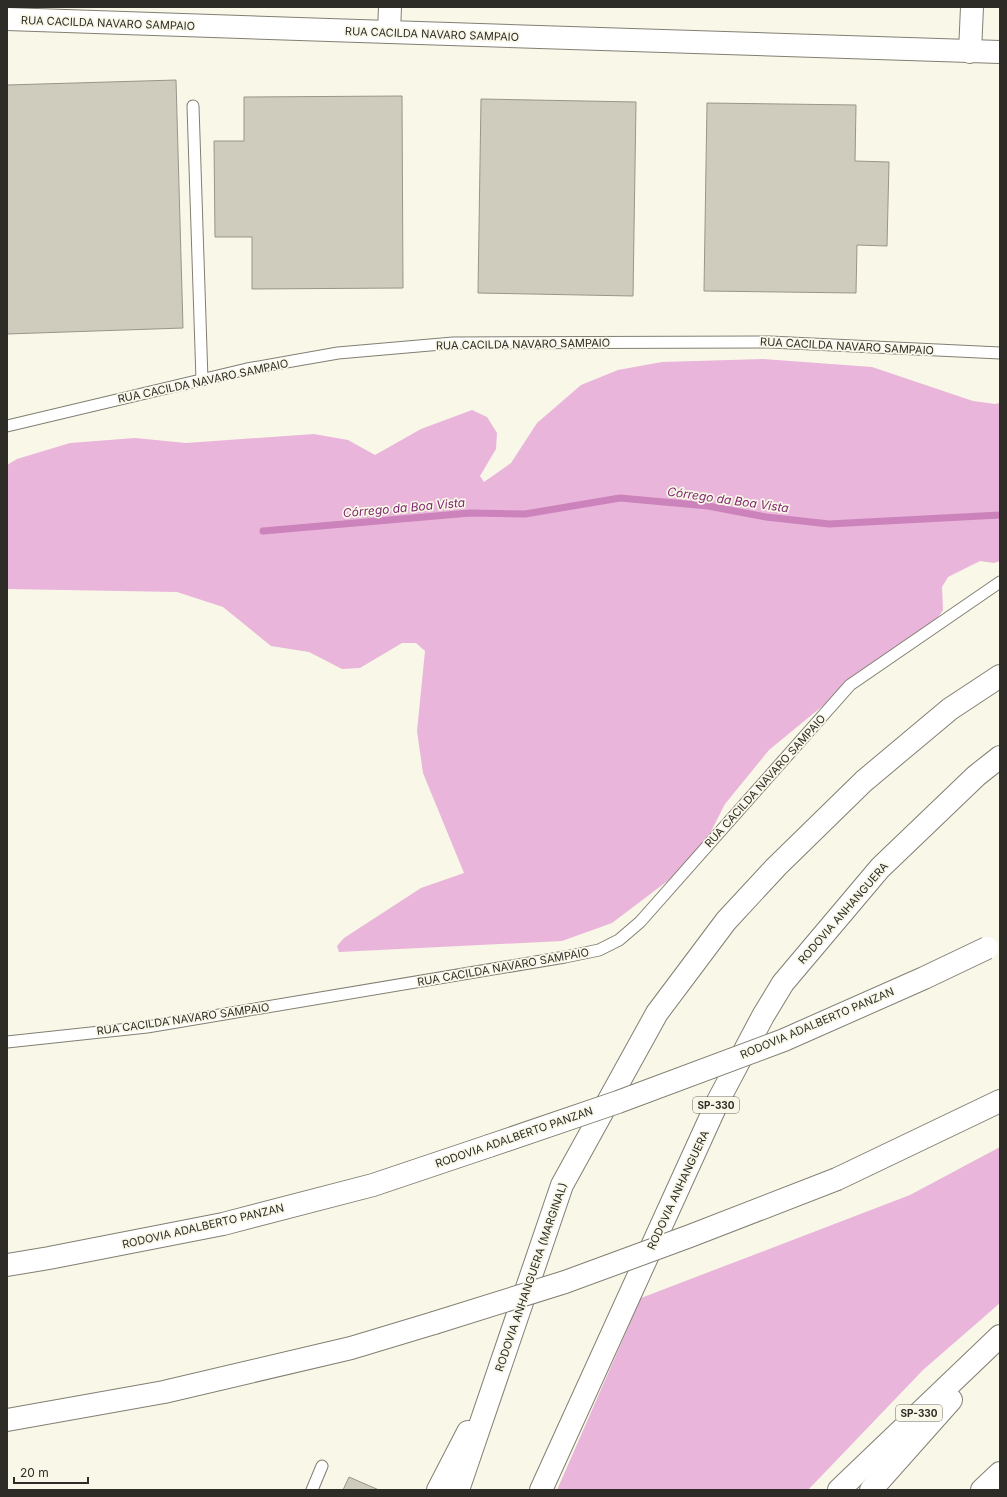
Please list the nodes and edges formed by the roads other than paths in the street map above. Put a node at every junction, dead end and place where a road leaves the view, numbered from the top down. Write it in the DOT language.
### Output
graph roads {
  1 [pos="390,7"];
  2 [pos="972,7"];
  3 [pos="17,15"];
  4 [pos="389,32"];
  5 [pos="970,52"];
  6 [pos="1000,52"];
  7 [pos="193,106"];
  8 [pos="1000,354"];
  9 [pos="202,380"];
  10 [pos="7,426"];
  11 [pos="1000,582"];
  12 [pos="1000,676"];
  13 [pos="1000,757"];
  14 [pos="994,945"];
  15 [pos="7,1042"];
  16 [pos="1000,1101"];
  17 [pos="7,1265"];
  18 [pos="1000,1336"];
  19 [pos="1000,1346"];
  20 [pos="493,1387"];
  21 [pos="7,1420"];
  22 [pos="322,1466"];
  23 [pos="1000,1473"];
  24 [pos="312,1490"];
  25 [pos="438,1490"];
  26 [pos="458,1490"];
  27 [pos="541,1490"];
  28 [pos="839,1490"];
  29 [pos="871,1490"];
  30 [pos="982,1490"];
  1 -- 4 [label="main road"];
  2 -- 5 [label="main road"];
  3 -- 4 [label="main road, RUA CACILDA NAVARO SAMPAIO"];
  4 -- 5 [label="main road, RUA CACILDA NAVARO SAMPAIO"];
  5 -- 6 [label="main road, RUA CACILDA NAVARO SAMPAIO"];
  7 -- 9 [label="lane"];
  8 -- 9 [label="lane, RUA CACILDA NAVARO SAMPAIO"];
  9 -- 10 [label="lane, RUA CACILDA NAVARO SAMPAIO"];
  11 -- 15 [label="lane, RUA CACILDA NAVARO SAMPAIO"];
  12 -- 20 [label="main road, RODOVIA ANHANGUERA (MARGINAL)"];
  13 -- 27 [label="main road, RODOVIA ANHANGUERA / SP-330"];
  14 -- 17 [label="main road, RODOVIA ADALBERTO PANZAN, bridge"];
  16 -- 21 [label="main road, bridge"];
  18 -- 28 [label="main road, SP-330"];
  19 -- 29 [label="main road"];
  20 -- 25 [label="main road"];
  20 -- 26 [label="main road, RODOVIA ANHANGUERA (MARGINAL)"];
  22 -- 24 [label="lane"];
  23 -- 30 [label="main road"];
}
